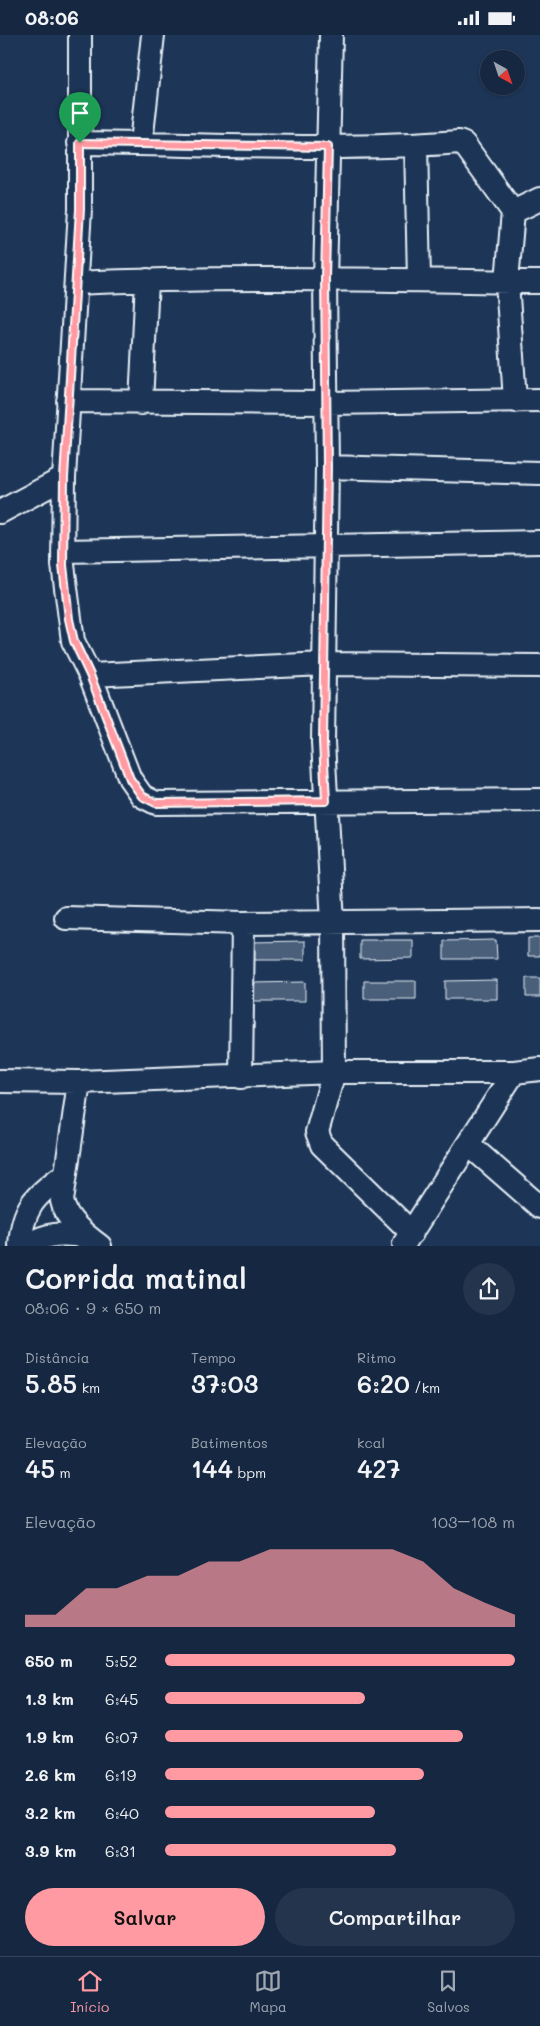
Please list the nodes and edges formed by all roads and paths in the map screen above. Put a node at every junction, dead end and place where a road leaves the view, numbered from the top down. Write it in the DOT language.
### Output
graph roads {
  1 [pos="80,35"];
  2 [pos="153,35"];
  3 [pos="331,35"];
  4 [pos="80,143"];
  5 [pos="141,143"];
  6 [pos="416,145"];
  7 [pos="328,147"];
  8 [pos="540,199"];
  9 [pos="513,212"];
  10 [pos="325,279"];
  11 [pos="419,279"];
  12 [pos="147,280"];
  13 [pos="508,281"];
  14 [pos="540,282"];
  15 [pos="76,283"];
  16 [pos="540,400"];
  17 [pos="68,401"];
  18 [pos="515,401"];
  19 [pos="141,403"];
  20 [pos="326,403"];
  21 [pos="327,467"];
  22 [pos="540,473"];
  23 [pos="64,478"];
  24 [pos="0,512"];
  25 [pos="540,542"];
  26 [pos="326,546"];
  27 [pos="64,551"];
  28 [pos="325,664"];
  29 [pos="540,666"];
  30 [pos="90,675"];
  31 [pos="540,800"];
  32 [pos="326,801"];
  33 [pos="66,918"];
  34 [pos="540,920"];
  35 [pos="243,923"];
  36 [pos="333,923"];
  37 [pos="540,1069"];
  38 [pos="334,1072"];
  39 [pos="514,1072"];
  40 [pos="241,1077"];
  41 [pos="0,1081"];
  42 [pos="79,1082"];
  43 [pos="468,1144"];
  44 [pos="64,1175"];
  45 [pos="540,1207"];
  46 [pos="408,1240"];
  47 [pos="94,1241"];
  48 [pos="20,1246"];
  49 [pos="27,1246"];
  1 -- 4 [label="street"];
  2 -- 5 [label="street"];
  3 -- 7 [label="street"];
  4 -- 5 [label="street"];
  4 -- 15 [label="street"];
  5 -- 7 [label="street"];
  6 -- 7 [label="street"];
  6 -- 9 [label="street"];
  6 -- 11 [label="street"];
  7 -- 10 [label="street"];
  8 -- 9 [label="street"];
  9 -- 13 [label="street"];
  10 -- 11 [label="street"];
  10 -- 12 [label="street"];
  10 -- 20 [label="street"];
  11 -- 13 [label="street"];
  12 -- 15 [label="street"];
  12 -- 19 [label="street"];
  13 -- 14 [label="street"];
  13 -- 18 [label="street"];
  15 -- 17 [label="street"];
  16 -- 18 [label="street"];
  17 -- 19 [label="street"];
  17 -- 23 [label="street"];
  18 -- 20 [label="street"];
  19 -- 20 [label="street"];
  20 -- 21 [label="street"];
  21 -- 22 [label="street"];
  21 -- 26 [label="street"];
  23 -- 24 [label="street"];
  23 -- 27 [label="street"];
  25 -- 26 [label="street"];
  26 -- 27 [label="street"];
  26 -- 28 [label="street"];
  27 -- 30 [label="street"];
  28 -- 29 [label="street"];
  28 -- 30 [label="street"];
  28 -- 32 [label="street"];
  30 -- 32 [label="street"];
  31 -- 32 [label="street"];
  32 -- 36 [label="street"];
  33 -- 35 [label="street"];
  34 -- 36 [label="street"];
  35 -- 36 [label="street"];
  35 -- 40 [label="street"];
  36 -- 38 [label="street"];
  37 -- 39 [label="street"];
  38 -- 39 [label="street"];
  38 -- 40 [label="street"];
  38 -- 46 [label="street"];
  39 -- 43 [label="street"];
  40 -- 42 [label="street"];
  41 -- 42 [label="street"];
  42 -- 44 [label="street"];
  43 -- 45 [label="street"];
  43 -- 46 [label="street"];
  44 -- 47 [label="street"];
  44 -- 48 [label="street"];
  47 -- 49 [label="street"];
}
